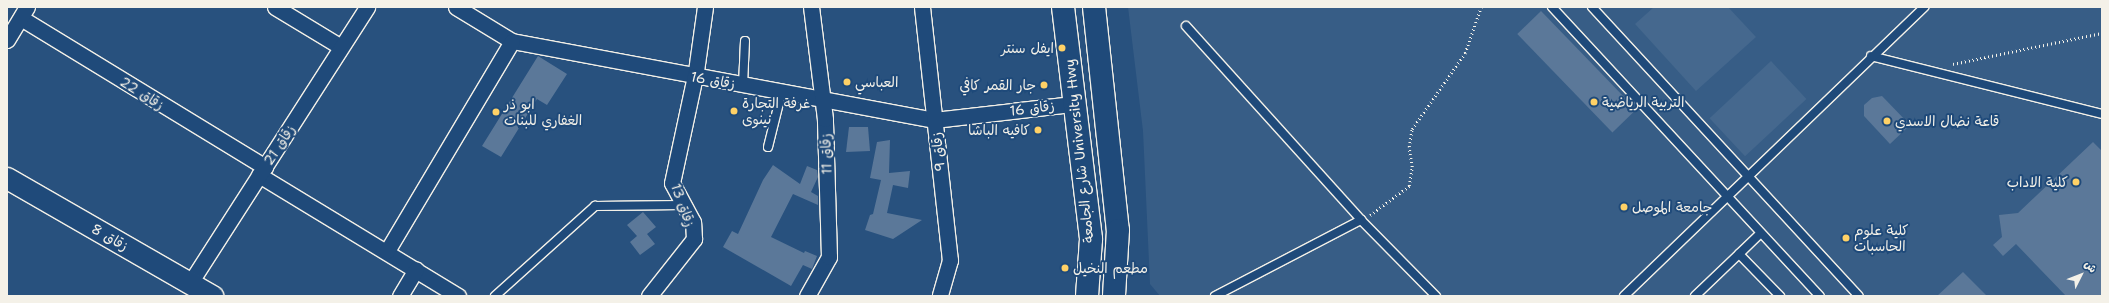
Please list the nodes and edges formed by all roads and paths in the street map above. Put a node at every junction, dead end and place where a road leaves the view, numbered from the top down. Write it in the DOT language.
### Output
graph roads {
  1 [pos="275,7"];
  2 [pos="367,7"];
  3 [pos="456,7"];
  4 [pos="705,7"];
  5 [pos="811,7"];
  6 [pos="922,7"];
  7 [pos="1063,7"];
  8 [pos="1094,7"];
  9 [pos="1481,7"];
  10 [pos="1552,7"];
  11 [pos="1592,7"];
  12 [pos="1924,7"];
  13 [pos="24,12"];
  14 [pos="1186,26"];
  15 [pos="2102,33"];
  16 [pos="7,40"];
  17 [pos="745,41"];
  18 [pos="512,42"];
  19 [pos="341,47"];
  20 [pos="1871,56"];
  21 [pos="1923,70"];
  22 [pos="694,77"];
  23 [pos="743,85"];
  24 [pos="782,91"];
  25 [pos="822,98"];
  26 [pos="1074,104"];
  27 [pos="2099,112"];
  28 [pos="934,120"];
  29 [pos="768,147"];
  30 [pos="262,171"];
  31 [pos="1748,175"];
  32 [pos="7,178"];
  33 [pos="1726,197"];
  34 [pos="682,204"];
  35 [pos="1361,220"];
  36 [pos="1760,234"];
  37 [pos="387,251"];
  38 [pos="1739,254"];
  39 [pos="416,269"];
  40 [pos="190,283"];
  41 [pos="212,296"];
  42 [pos="400,296"];
  43 [pos="458,296"];
  44 [pos="495,296"];
  45 [pos="649,296"];
  46 [pos="807,296"];
  47 [pos="940,296"];
  48 [pos="1087,296"];
  49 [pos="1114,296"];
  50 [pos="1214,296"];
  51 [pos="1436,296"];
  52 [pos="1624,296"];
  53 [pos="1695,296"];
  54 [pos="1780,296"];
  55 [pos="1820,296"];
  56 [pos="1859,296"];
  1 -- 19 [label="street"];
  2 -- 19 [label="street, زقاق 21"];
  3 -- 18 [label="street, زقاق 16"];
  4 -- 22 [label="street, زقاق 13"];
  5 -- 25 [label="street, زقاق 11"];
  6 -- 28 [label="street, زقاق 9"];
  7 -- 26 [label="main road, شارع الجامعة University Hwy"];
  8 -- 49 [label="main road, شارع الجامعة University Hwy"];
  9 -- 35 [label="path"];
  10 -- 33 [label="lane"];
  11 -- 31 [label="lane"];
  12 -- 20 [label="lane"];
  13 -- 16 [label="street"];
  13 -- 30 [label="street, زقاق 22"];
  14 -- 35 [label="lane"];
  15 -- 21 [label="path"];
  17 -- 23 [label="lane"];
  18 -- 22 [label="street, زقاق 16"];
  18 -- 37 [label="street"];
  19 -- 30 [label="street, زقاق 21"];
  20 -- 21 [label="lane"];
  20 -- 31 [label="lane"];
  21 -- 27 [label="lane"];
  22 -- 23 [label="street, زقاق 16"];
  22 -- 34 [label="street, زقاق 13"];
  23 -- 24 [label="street, زقاق 16"];
  24 -- 25 [label="street, زقاق 16"];
  24 -- 29 [label="lane"];
  25 -- 28 [label="street, زقاق 16"];
  25 -- 46 [label="street, زقاق 11"];
  26 -- 28 [label="street, زقاق 16"];
  26 -- 48 [label="main road, شارع الجامعة University Hwy"];
  28 -- 47 [label="street, زقاق 9"];
  30 -- 37 [label="street, زقاق 22"];
  30 -- 40 [label="street, زقاق 21"];
  31 -- 33 [label="lane"];
  31 -- 56 [label="lane"];
  32 -- 40 [label="street, زقاق 8"];
  33 -- 36 [label="lane"];
  33 -- 52 [label="lane"];
  34 -- 44 [label="lane"];
  34 -- 45 [label="street, زقاق 13"];
  35 -- 50 [label="lane"];
  35 -- 51 [label="lane"];
  36 -- 38 [label="lane"];
  36 -- 55 [label="lane"];
  37 -- 39 [label="street, زقاق 22"];
  38 -- 53 [label="lane"];
  38 -- 54 [label="lane"];
  39 -- 42 [label="street"];
  39 -- 43 [label="street, زقاق 22"];
  40 -- 41 [label="street, زقاق 8"];
}
